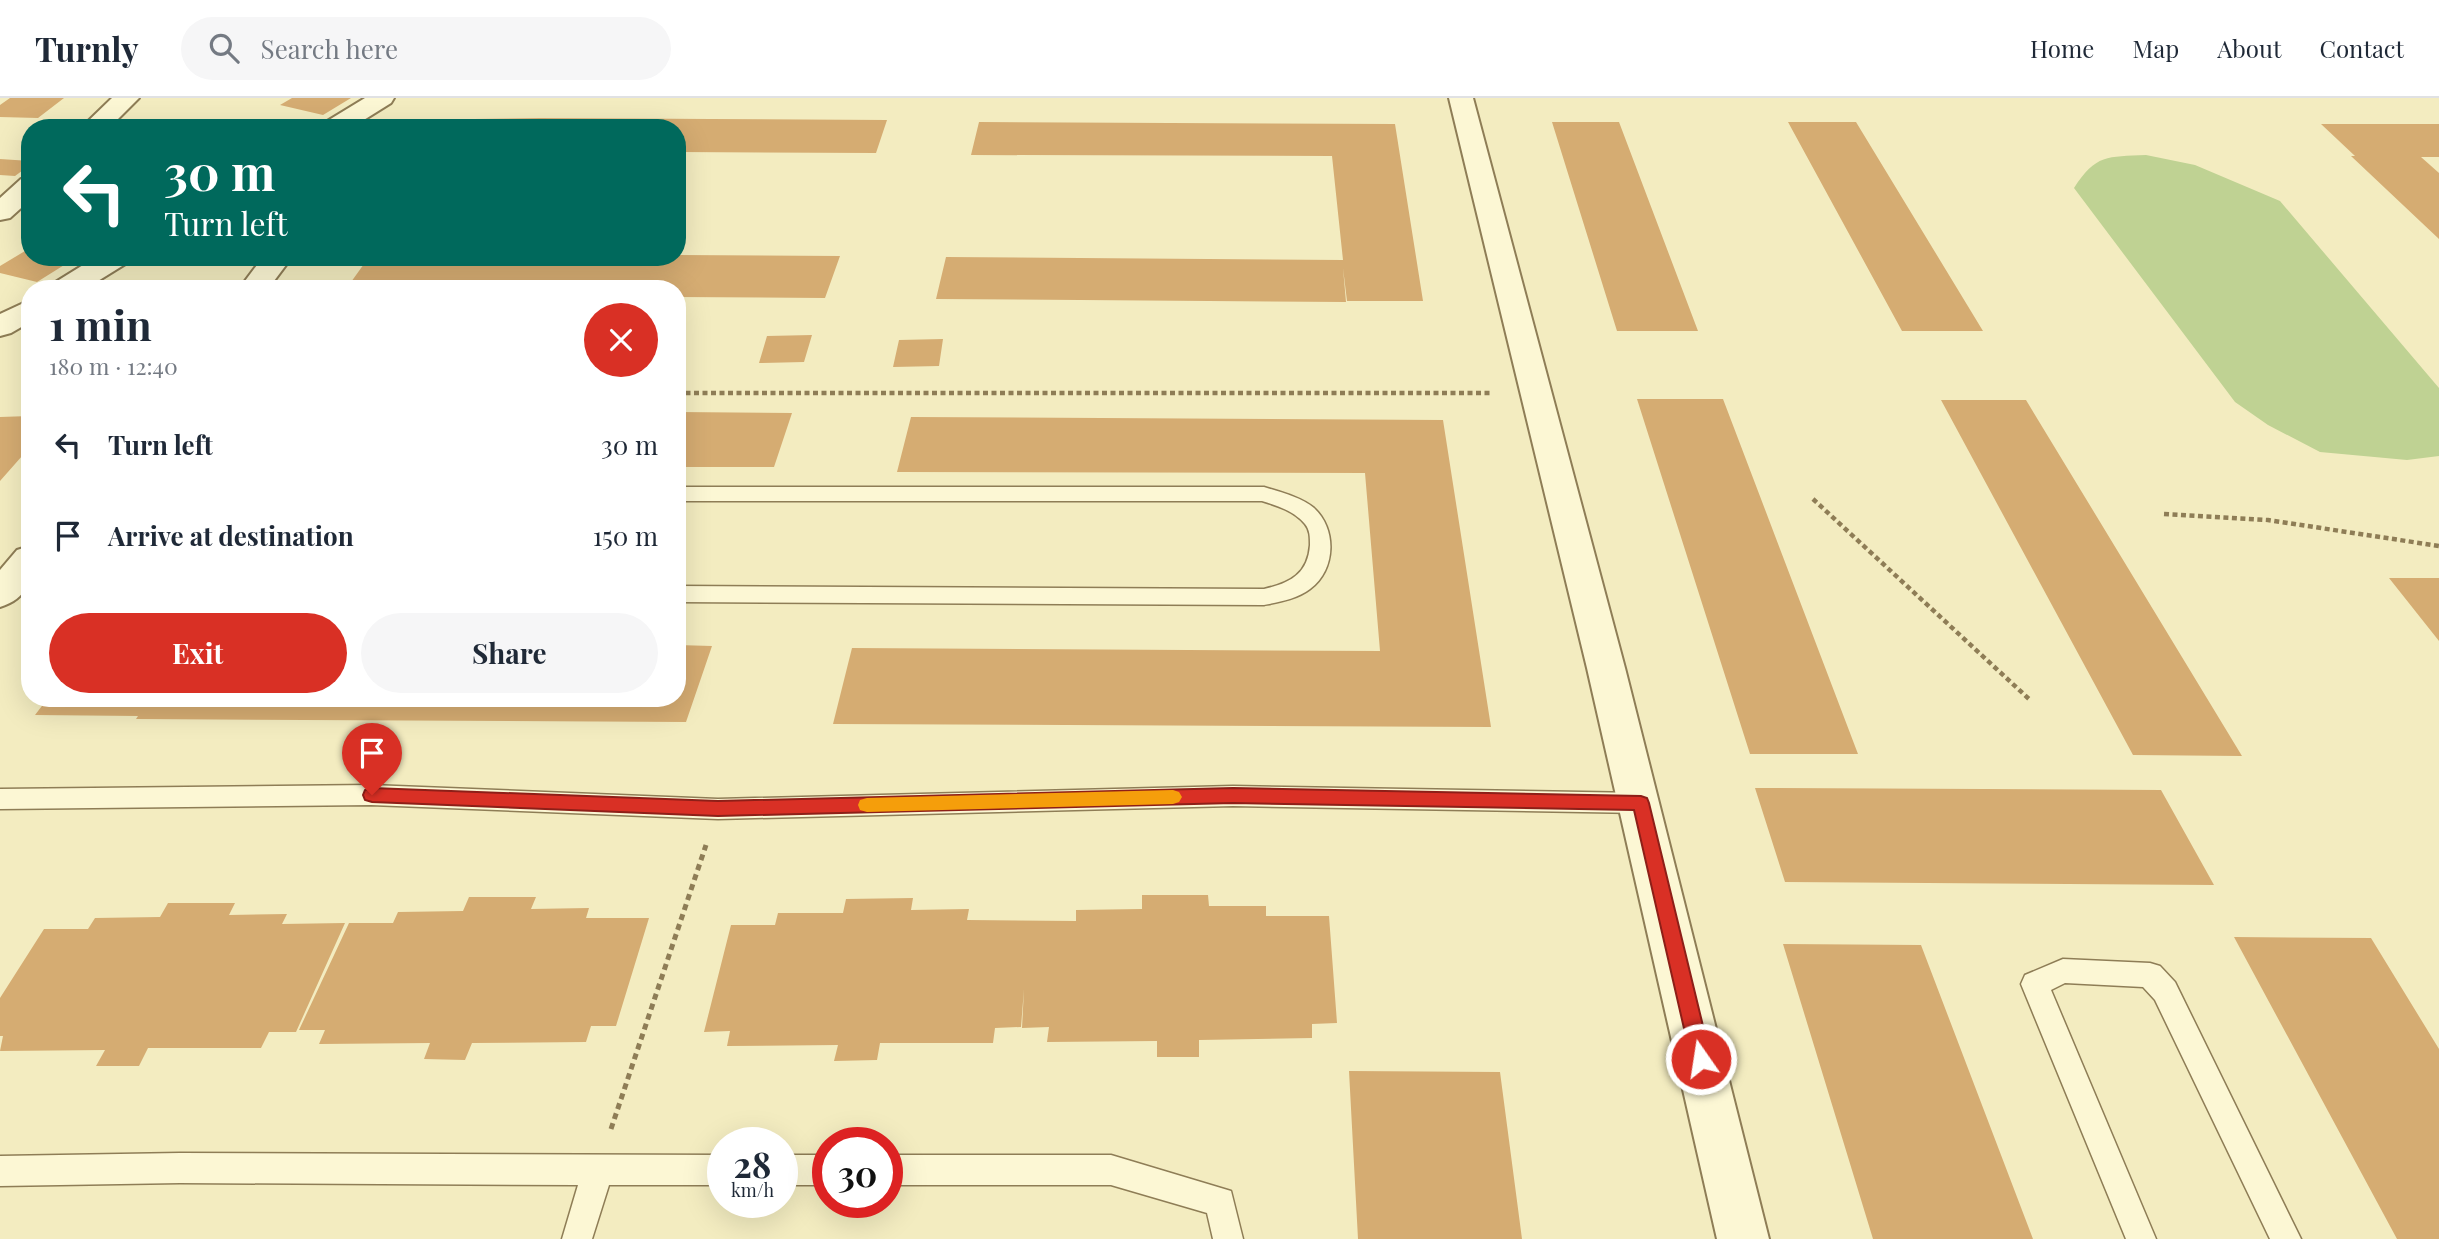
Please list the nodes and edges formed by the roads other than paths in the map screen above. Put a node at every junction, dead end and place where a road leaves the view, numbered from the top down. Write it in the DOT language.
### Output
graph roads {
  1 [pos="127,98"];
  2 [pos="382,98"];
  3 [pos="405,98"];
  4 [pos="1461,98"];
  5 [pos="104,119"];
  6 [pos="348,119"];
  7 [pos="387,119"];
  8 [pos="21,193"];
  9 [pos="0,212"];
  10 [pos="102,266"];
  11 [pos="271,266"];
  12 [pos="79,280"];
  13 [pos="260,280"];
  14 [pos="21,314"];
  15 [pos="0,327"];
  16 [pos="686,494"];
  17 [pos="21,570"];
  18 [pos="0,594"];
  19 [pos="686,594"];
  20 [pos="0,799"];
  21 [pos="1641,803"];
  22 [pos="598,1170"];
  23 [pos="707,1170"];
  24 [pos="903,1170"];
  25 [pos="0,1171"];
  26 [pos="577,1239"];
  27 [pos="1228,1239"];
  28 [pos="1743,1239"];
  29 [pos="2141,1239"];
  30 [pos="2286,1239"];
  1 -- 5 [label="street"];
  2 -- 6 [label="street"];
  3 -- 7 [label="street"];
  4 -- 21 [label="street"];
  8 -- 9 [label="street"];
  10 -- 12 [label="street"];
  11 -- 13 [label="street"];
  14 -- 15 [label="street"];
  16 -- 19 [label="lane"];
  17 -- 18 [label="street"];
  20 -- 21 [label="lane"];
  21 -- 28 [label="street"];
  22 -- 23 [label="lane"];
  22 -- 25 [label="lane"];
  22 -- 26 [label="lane"];
  24 -- 27 [label="lane"];
  29 -- 30 [label="lane"];
}
